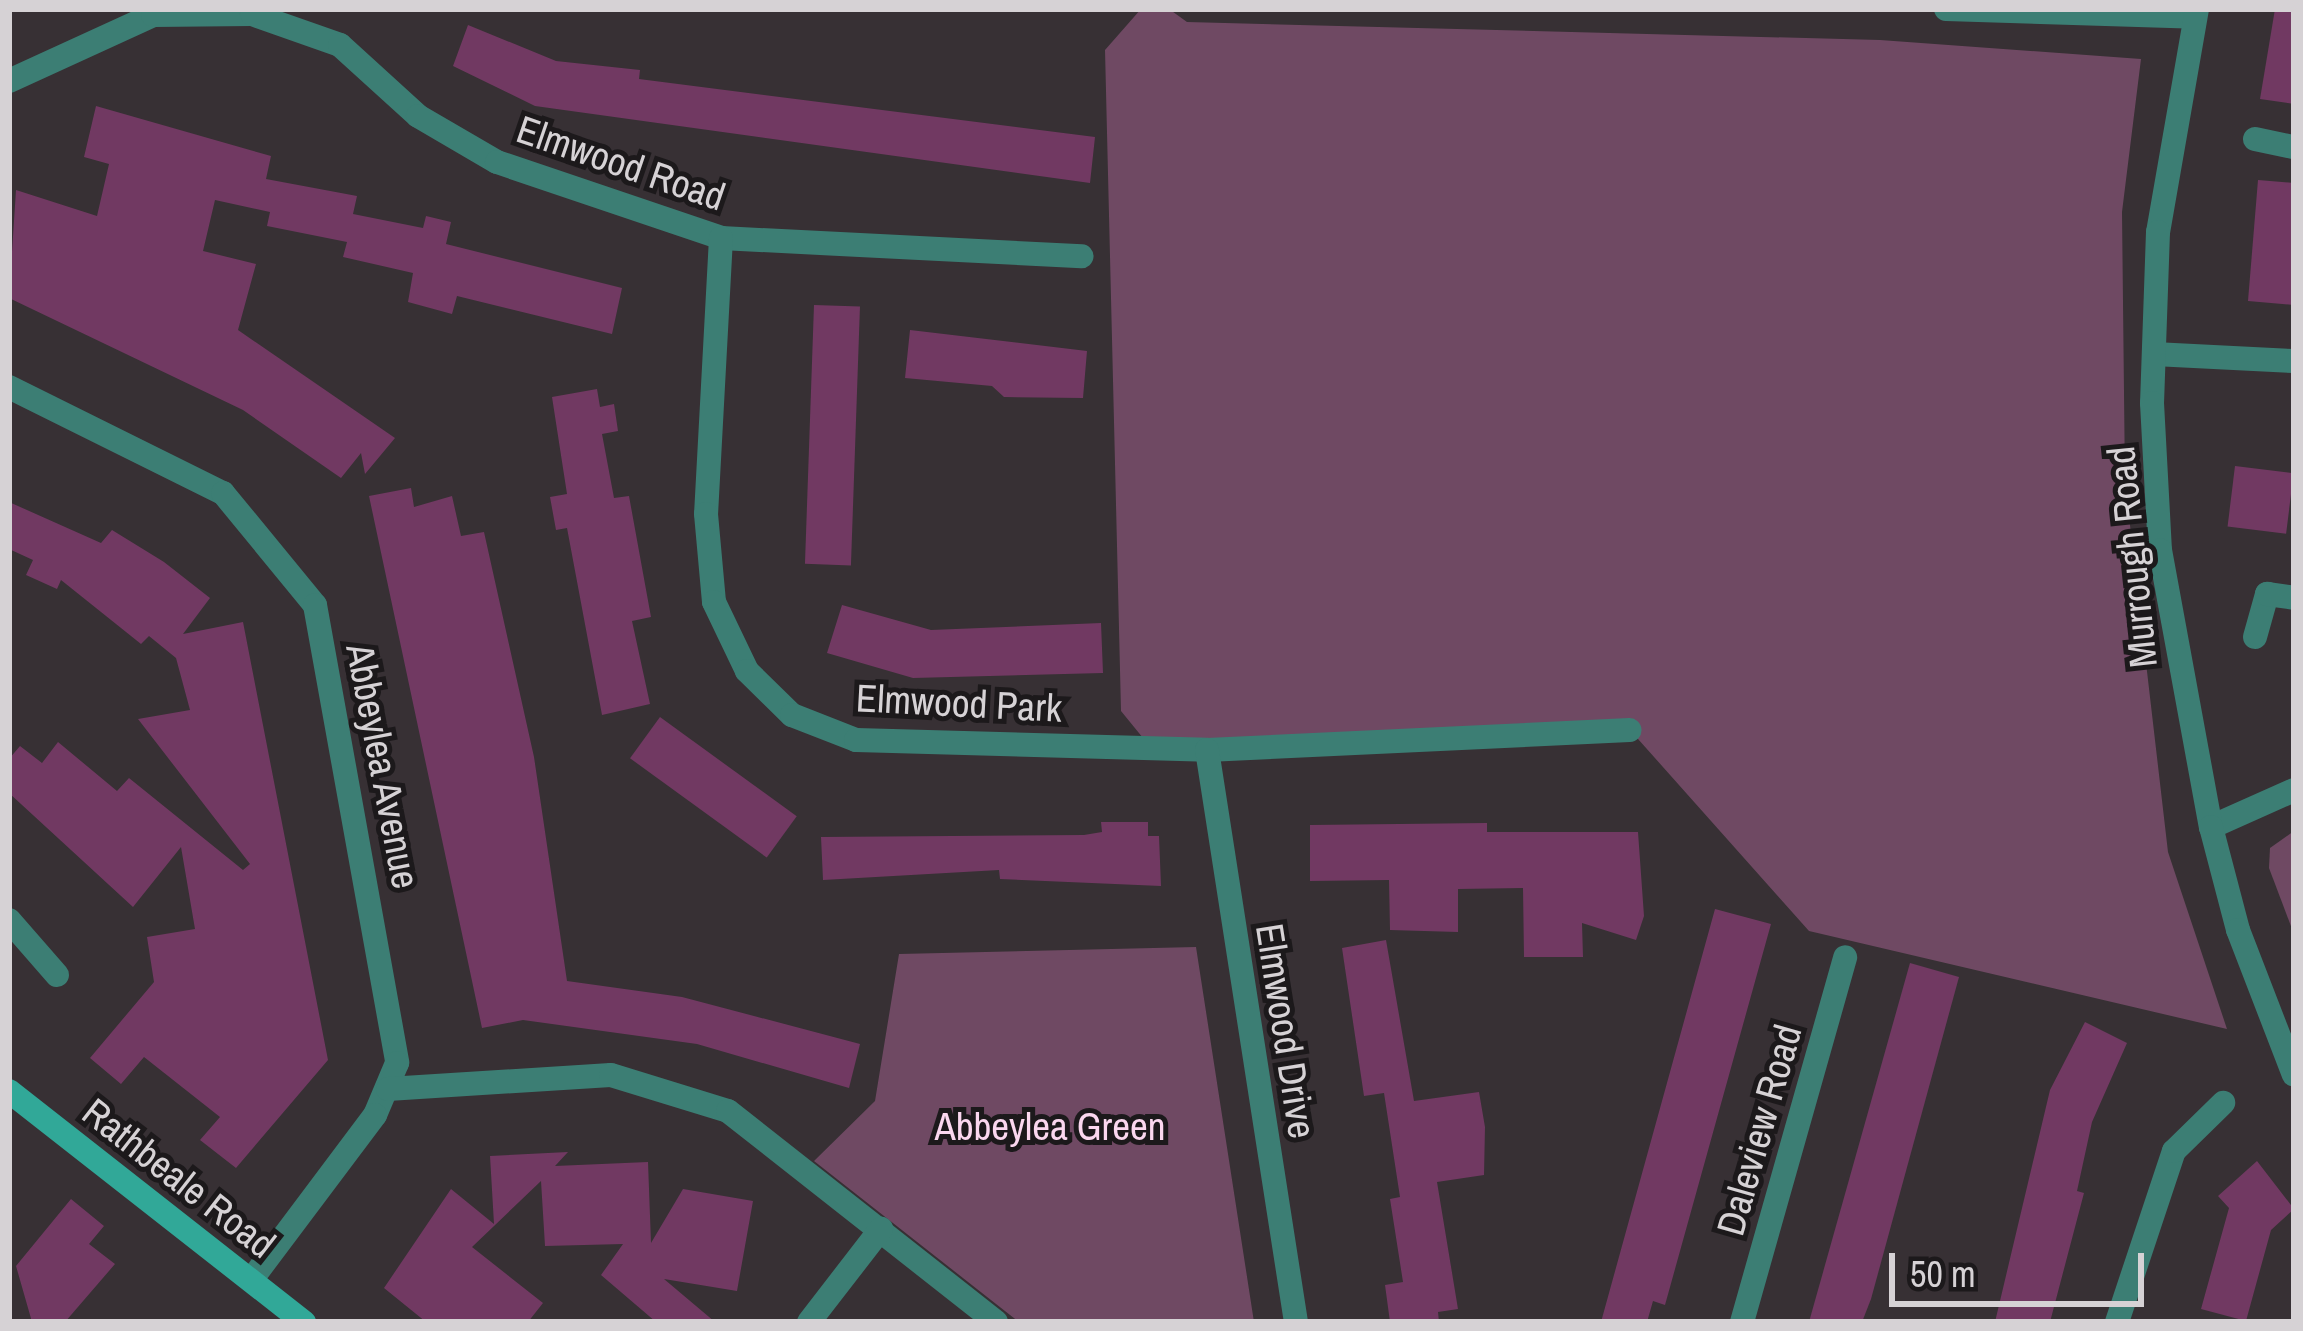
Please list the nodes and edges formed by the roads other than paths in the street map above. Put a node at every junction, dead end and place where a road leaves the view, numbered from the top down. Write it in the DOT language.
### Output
graph roads {
  1 [pos="1946,9"];
  2 [pos="2196,13"];
  3 [pos="9,82"];
  4 [pos="2255,139"];
  5 [pos="2294,147"];
  6 [pos="721,238"];
  7 [pos="1082,256"];
  8 [pos="2154,354"];
  9 [pos="2294,361"];
  10 [pos="9,386"];
  11 [pos="2294,598"];
  12 [pos="2255,637"];
  13 [pos="1630,730"];
  14 [pos="1207,751"];
  15 [pos="2294,790"];
  16 [pos="2211,827"];
  17 [pos="9,920"];
  18 [pos="1845,956"];
  19 [pos="57,975"];
  20 [pos="2294,1075"];
  21 [pos="388,1090"];
  22 [pos="10,1093"];
  23 [pos="2222,1103"];
  24 [pos="881,1229"];
  25 [pos="252,1279"];
  26 [pos="304,1322"];
  27 [pos="809,1322"];
  28 [pos="996,1322"];
  29 [pos="1295,1322"];
  30 [pos="1742,1322"];
  31 [pos="2117,1322"];
  1 -- 2 [label="street"];
  2 -- 8 [label="street, Murrough Road"];
  3 -- 6 [label="street, Elmwood Road"];
  4 -- 5 [label="street"];
  6 -- 7 [label="street, Elmwood Road"];
  6 -- 14 [label="street, Elmwood Park"];
  8 -- 9 [label="street"];
  8 -- 16 [label="street, Murrough Road"];
  10 -- 21 [label="street, Abbeylea Avenue"];
  11 -- 12 [label="street"];
  13 -- 14 [label="street, Elmwood Park"];
  14 -- 29 [label="street, Elmwood Drive"];
  15 -- 16 [label="street"];
  16 -- 20 [label="street, Murrough Road"];
  17 -- 19 [label="street"];
  18 -- 30 [label="street, Daleview Road"];
  21 -- 24 [label="street"];
  21 -- 25 [label="street"];
  22 -- 25 [label="main road, Rathbeale Road"];
  23 -- 31 [label="street"];
  24 -- 27 [label="street"];
  24 -- 28 [label="street"];
  25 -- 26 [label="main road, Rathbeale Road"];
}
